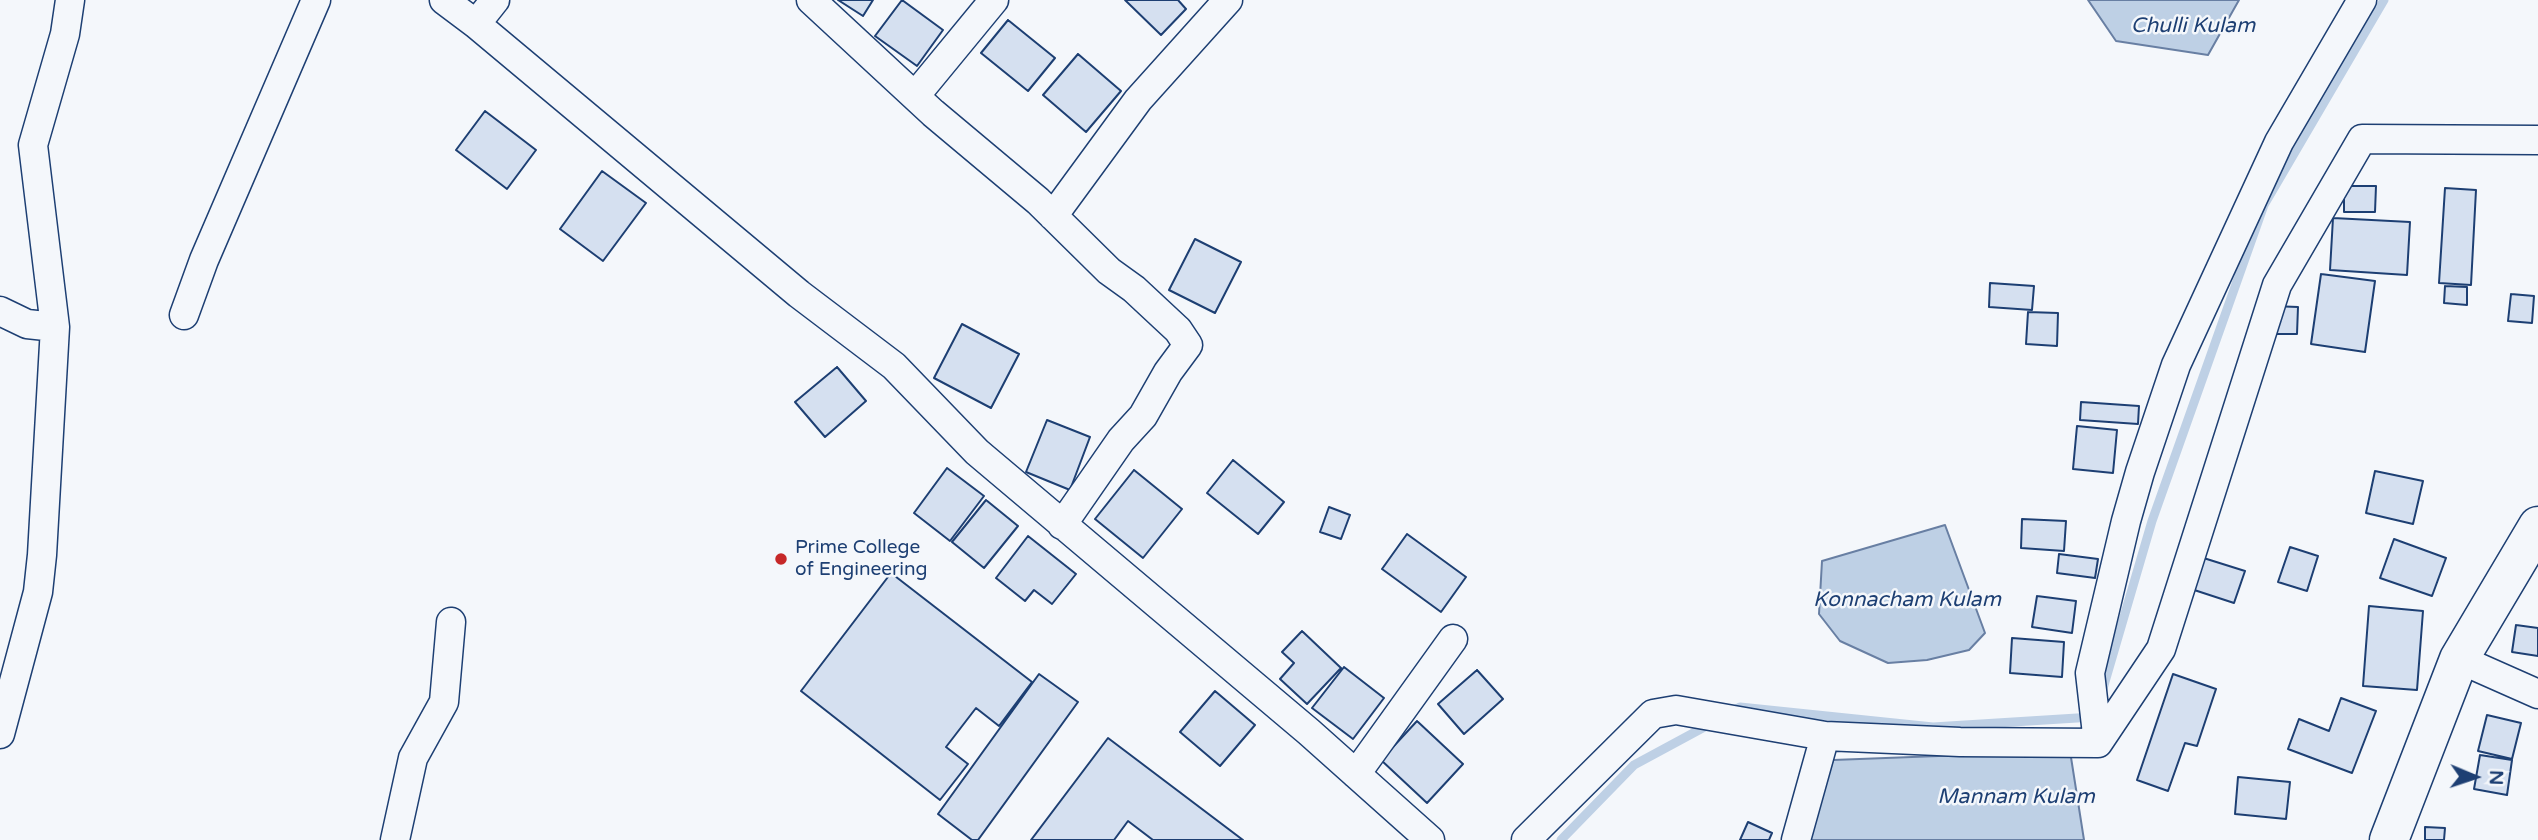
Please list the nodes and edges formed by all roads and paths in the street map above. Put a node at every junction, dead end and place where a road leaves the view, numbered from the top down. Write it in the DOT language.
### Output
graph roads {
  1 [pos="70,0"];
  2 [pos="316,0"];
  3 [pos="444,0"];
  4 [pos="495,0"];
  5 [pos="811,0"];
  6 [pos="994,0"];
  7 [pos="1228,0"];
  8 [pos="2362,0"];
  9 [pos="476,24"];
  10 [pos="915,96"];
  11 [pos="2538,140"];
  12 [pos="1053,216"];
  13 [pos="0,310"];
  14 [pos="184,315"];
  15 [pos="55,327"];
  16 [pos="1062,525"];
  17 [pos="2538,526"];
  18 [pos="451,622"];
  19 [pos="1453,639"];
  20 [pos="2459,659"];
  21 [pos="2538,694"];
  22 [pos="0,734"];
  23 [pos="1825,736"];
  24 [pos="2097,737"];
  25 [pos="1356,774"];
  26 [pos="394,840"];
  27 [pos="1430,840"];
  28 [pos="1526,840"];
  29 [pos="1796,840"];
  30 [pos="2389,840"];
  1 -- 15 [label="street"];
  2 -- 14 [label="street"];
  3 -- 9 [label="street"];
  4 -- 9 [label="street"];
  5 -- 10 [label="street"];
  6 -- 10 [label="street"];
  7 -- 12 [label="street"];
  8 -- 24 [label="street"];
  9 -- 16 [label="street"];
  10 -- 12 [label="street"];
  11 -- 24 [label="street"];
  12 -- 16 [label="street"];
  13 -- 15 [label="street"];
  15 -- 22 [label="street"];
  16 -- 25 [label="street"];
  17 -- 20 [label="main road"];
  18 -- 26 [label="street"];
  19 -- 25 [label="street"];
  20 -- 21 [label="street"];
  20 -- 30 [label="main road"];
  23 -- 24 [label="street"];
  23 -- 28 [label="street"];
  23 -- 29 [label="street"];
  25 -- 27 [label="street"];
}
